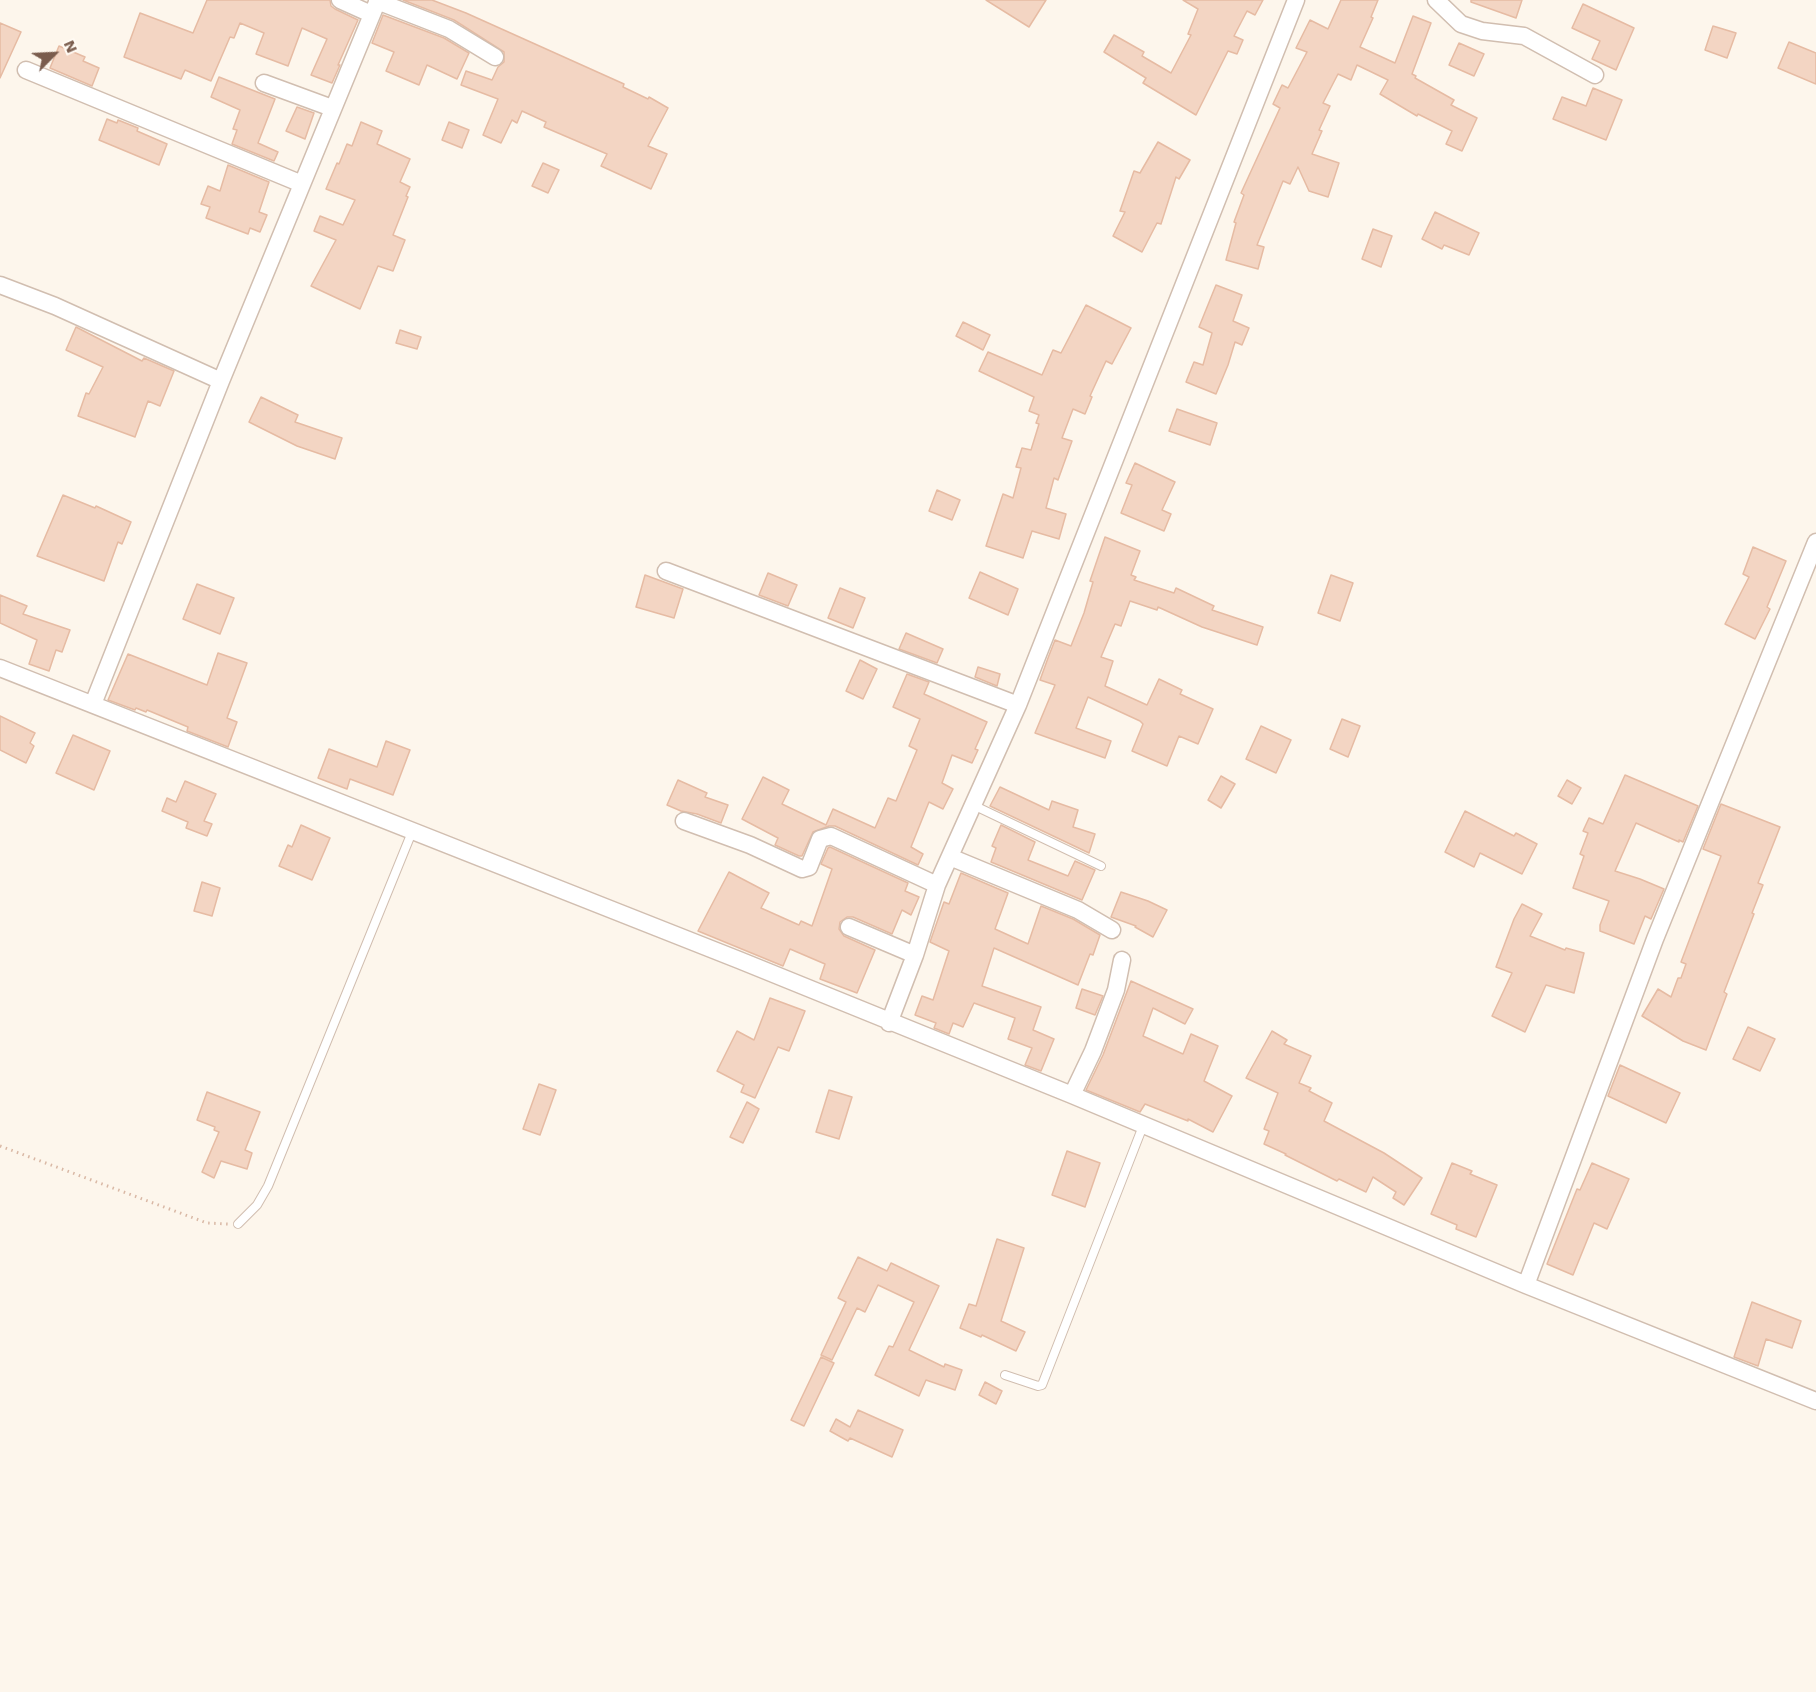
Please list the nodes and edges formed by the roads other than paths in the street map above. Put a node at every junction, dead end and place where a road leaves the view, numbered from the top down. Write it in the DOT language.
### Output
graph roads {
  1 [pos="340,0"];
  2 [pos="1296,0"];
  3 [pos="1436,0"];
  4 [pos="375,5"];
  5 [pos="495,57"];
  6 [pos="26,70"];
  7 [pos="1595,75"];
  8 [pos="264,82"];
  9 [pos="332,108"];
  10 [pos="302,184"];
  11 [pos="0,285"];
  12 [pos="221,381"];
  13 [pos="1816,542"];
  14 [pos="666,571"];
  15 [pos="0,668"];
  16 [pos="93,704"];
  17 [pos="1018,705"];
  18 [pos="973,805"];
  19 [pos="684,821"];
  20 [pos="412,832"];
  21 [pos="950,857"];
  22 [pos="1101,866"];
  23 [pos="937,885"];
  24 [pos="849,927"];
  25 [pos="1112,930"];
  26 [pos="915,955"];
  27 [pos="1122,960"];
  28 [pos="889,1023"];
  29 [pos="1072,1095"];
  30 [pos="1143,1126"];
  31 [pos="238,1224"];
  32 [pos="1526,1285"];
  33 [pos="1005,1375"];
  34 [pos="1816,1401"];
  1 -- 4 [label="street"];
  2 -- 17 [label="street"];
  3 -- 7 [label="street"];
  4 -- 5 [label="street"];
  4 -- 9 [label="street"];
  6 -- 10 [label="street"];
  8 -- 9 [label="street"];
  9 -- 10 [label="street"];
  10 -- 12 [label="street"];
  11 -- 12 [label="street"];
  12 -- 16 [label="street"];
  13 -- 32 [label="street"];
  14 -- 17 [label="street"];
  15 -- 16 [label="street"];
  16 -- 20 [label="street"];
  17 -- 18 [label="street"];
  18 -- 21 [label="street"];
  18 -- 22 [label="lane"];
  19 -- 23 [label="street"];
  20 -- 28 [label="street"];
  20 -- 31 [label="lane"];
  21 -- 23 [label="street"];
  21 -- 25 [label="street"];
  23 -- 26 [label="street"];
  24 -- 26 [label="street"];
  26 -- 28 [label="street"];
  27 -- 29 [label="street"];
  28 -- 29 [label="street"];
  29 -- 30 [label="street"];
  30 -- 32 [label="street"];
  30 -- 33 [label="lane"];
  32 -- 34 [label="street"];
}
